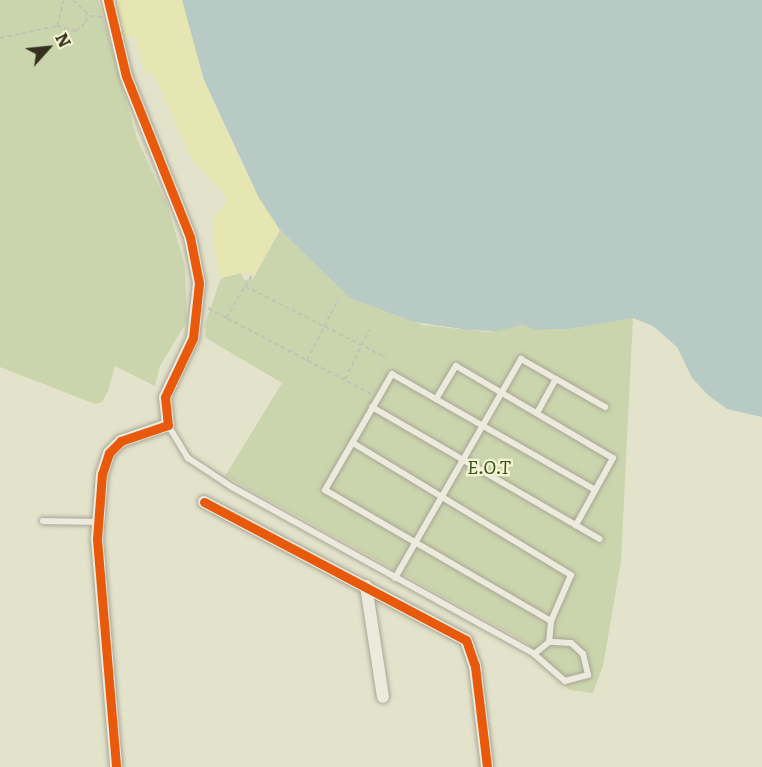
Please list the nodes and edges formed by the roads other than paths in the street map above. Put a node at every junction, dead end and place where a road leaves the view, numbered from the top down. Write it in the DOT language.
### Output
graph roads {
  1 [pos="108,0"];
  2 [pos="556,379"];
  3 [pos="502,393"];
  4 [pos="436,399"];
  5 [pos="372,407"];
  6 [pos="605,407"];
  7 [pos="537,413"];
  8 [pos="168,425"];
  9 [pos="483,426"];
  10 [pos="353,443"];
  11 [pos="464,460"];
  12 [pos="595,490"];
  13 [pos="443,495"];
  14 [pos="204,502"];
  15 [pos="43,521"];
  16 [pos="98,522"];
  17 [pos="576,525"];
  18 [pos="600,538"];
  19 [pos="416,542"];
  20 [pos="396,578"];
  21 [pos="366,586"];
  22 [pos="551,621"];
  23 [pos="549,642"];
  24 [pos="534,654"];
  25 [pos="383,696"];
  26 [pos="116,767"];
  27 [pos="487,767"];
  1 -- 8 [label="street"];
  2 -- 3 [label="lane"];
  2 -- 6 [label="lane"];
  2 -- 7 [label="lane"];
  3 -- 4 [label="lane"];
  3 -- 7 [label="lane"];
  3 -- 9 [label="lane"];
  4 -- 5 [label="lane"];
  4 -- 9 [label="lane"];
  5 -- 10 [label="lane"];
  5 -- 11 [label="lane"];
  7 -- 12 [label="lane"];
  8 -- 16 [label="street"];
  8 -- 20 [label="lane"];
  9 -- 11 [label="lane"];
  9 -- 12 [label="lane"];
  10 -- 13 [label="lane"];
  10 -- 19 [label="lane"];
  11 -- 13 [label="lane"];
  11 -- 17 [label="lane"];
  12 -- 17 [label="lane"];
  13 -- 19 [label="lane"];
  13 -- 22 [label="lane"];
  14 -- 21 [label="street"];
  15 -- 16 [label="lane"];
  16 -- 26 [label="street"];
  17 -- 18 [label="lane"];
  19 -- 20 [label="lane"];
  19 -- 22 [label="lane"];
  20 -- 24 [label="lane"];
  21 -- 25 [label="street"];
  21 -- 27 [label="street"];
  22 -- 23 [label="lane"];
  23 -- 24 [label="lane"];
  23 -- 24 [label="lane"];
}
